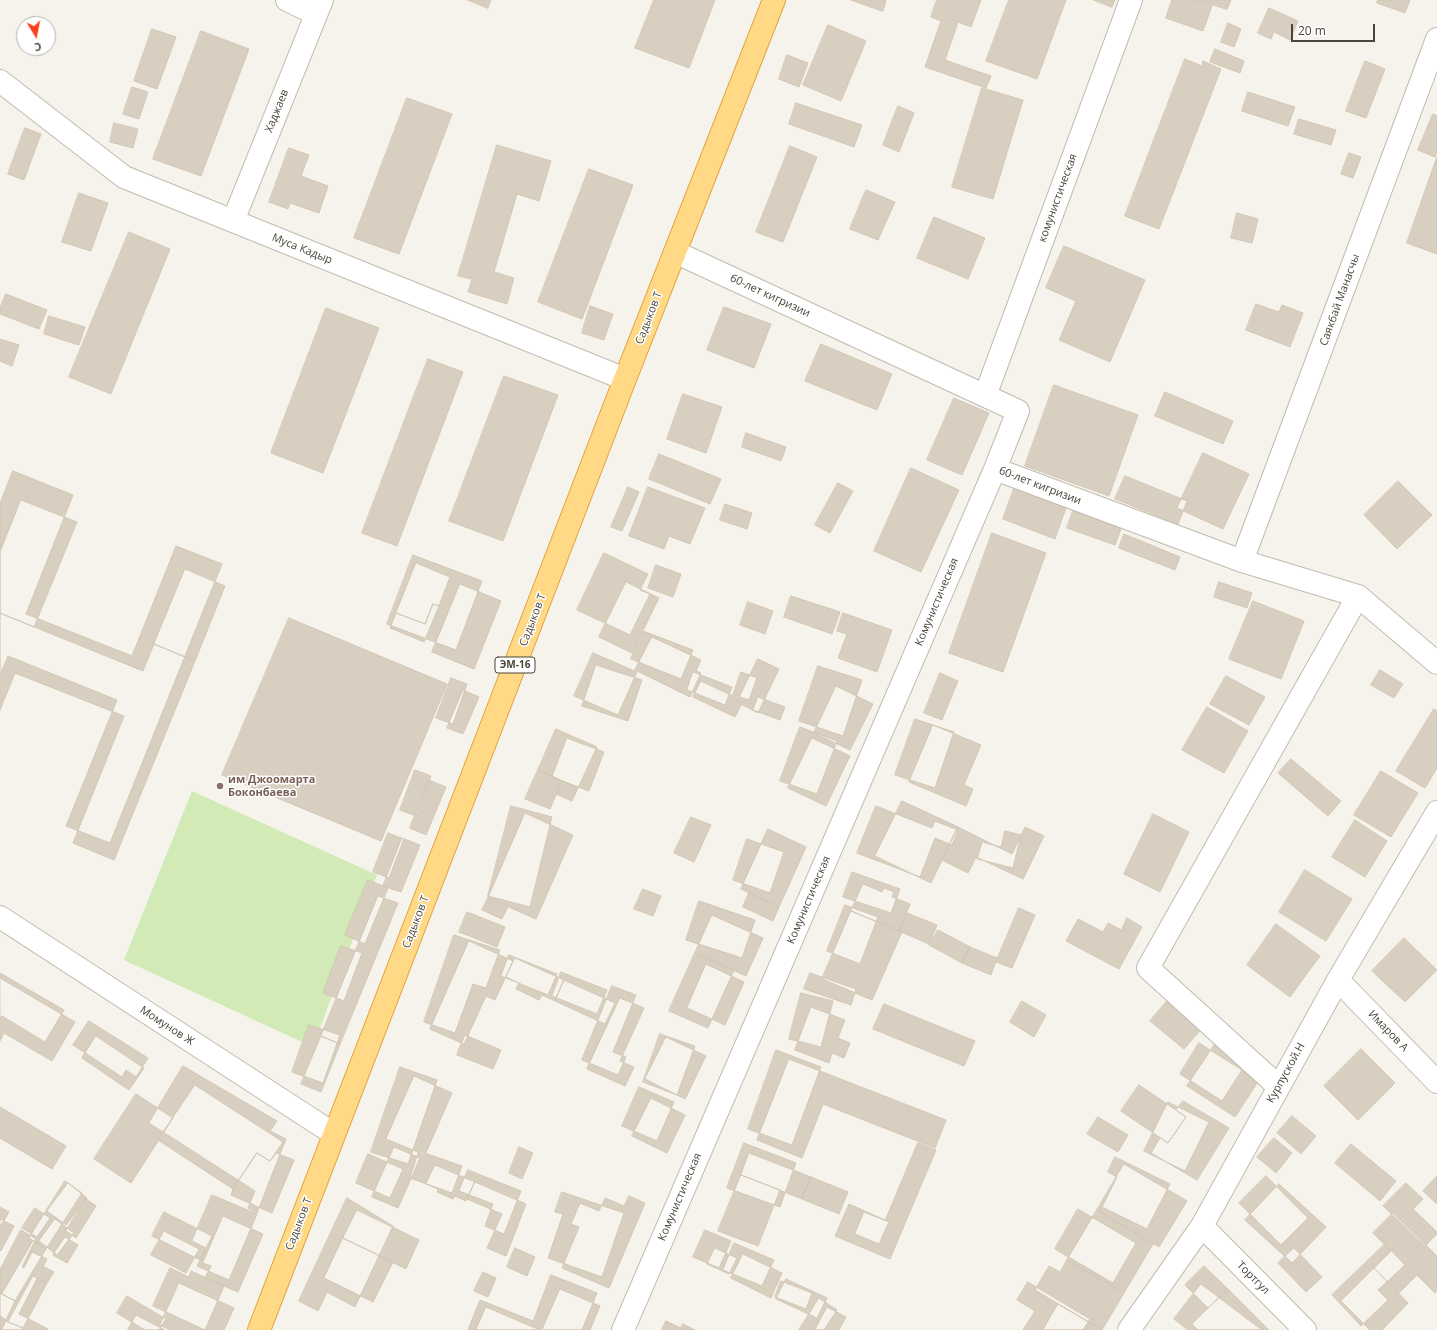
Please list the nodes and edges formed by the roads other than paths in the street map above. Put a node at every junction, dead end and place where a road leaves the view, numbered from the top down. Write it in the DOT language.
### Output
graph roads {
  1 [pos="287,0"];
  2 [pos="774,0"];
  3 [pos="1131,0"];
  4 [pos="319,7"];
  5 [pos="1437,39"];
  6 [pos="0,81"];
  7 [pos="233,221"];
  8 [pos="675,252"];
  9 [pos="625,379"];
  10 [pos="985,396"];
  11 [pos="995,469"];
  12 [pos="1242,561"];
  13 [pos="1358,596"];
  14 [pos="1437,663"];
  15 [pos="1437,812"];
  16 [pos="0,917"];
  17 [pos="1338,980"];
  18 [pos="1437,1082"];
  19 [pos="1279,1087"];
  20 [pos="334,1134"];
  21 [pos="1202,1226"];
  22 [pos="259,1330"];
  23 [pos="623,1330"];
  24 [pos="1129,1330"];
  25 [pos="1305,1330"];
  1 -- 4 [label="street"];
  2 -- 8 [label="highway, Садыков Т / ЭМ-16"];
  3 -- 10 [label="street, комунистическая"];
  4 -- 7 [label="street, Хаджаев"];
  5 -- 12 [label="street, Саякбай Манасчы"];
  6 -- 7 [label="street, Муса Кадыр"];
  7 -- 9 [label="street, Муса Кадыр"];
  8 -- 9 [label="highway, Садыков Т / ЭМ-16"];
  8 -- 10 [label="street, 60-лет кигризии"];
  9 -- 20 [label="highway, Садыков Т / ЭМ-16"];
  10 -- 11 [label="street, 60-лет кигризии"];
  11 -- 12 [label="street, 60-лет кигризии"];
  11 -- 23 [label="street, Комунистическая"];
  12 -- 13 [label="street, 60-лет кигризии"];
  13 -- 14 [label="street, 60-лет кигризии"];
  13 -- 19 [label="street"];
  15 -- 17 [label="street, Курпуской.Н"];
  16 -- 20 [label="street, Момунов Ж"];
  17 -- 18 [label="street, Имаров А"];
  17 -- 19 [label="street, Курпуской.Н"];
  19 -- 21 [label="street, Курпуской.Н"];
  20 -- 22 [label="highway, Садыков Т / ЭМ-16"];
  21 -- 24 [label="street, Курпуской.Н"];
  21 -- 25 [label="street, Тортгул"];
}
